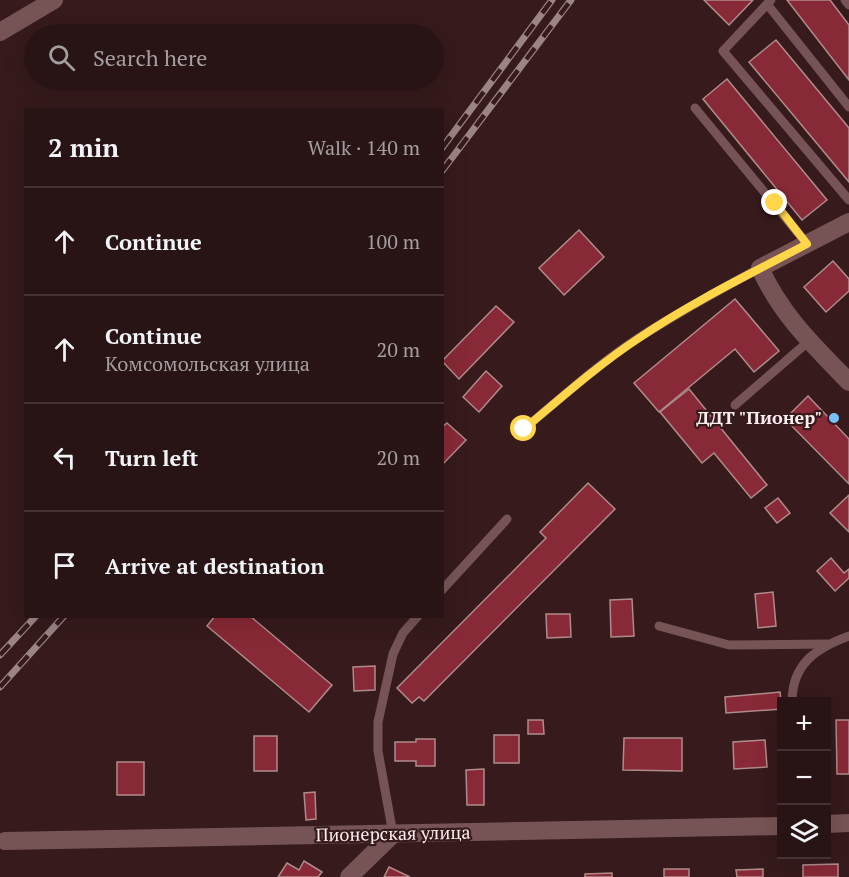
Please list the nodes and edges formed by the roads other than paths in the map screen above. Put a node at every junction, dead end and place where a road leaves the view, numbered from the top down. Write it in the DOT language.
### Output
graph roads {
  1 [pos="54,0"];
  2 [pos="845,0"];
  3 [pos="769,2"];
  4 [pos="849,4"];
  5 [pos="0,32"];
  6 [pos="849,107"];
  7 [pos="695,108"];
  8 [pos="849,200"];
  9 [pos="849,222"];
  10 [pos="807,244"];
  11 [pos="760,268"];
  12 [pos="809,341"];
  13 [pos="849,382"];
  14 [pos="735,405"];
  15 [pos="524,429"];
  16 [pos="507,519"];
  17 [pos="444,588"];
  18 [pos="416,618"];
  19 [pos="659,626"];
  20 [pos="849,636"];
  21 [pos="827,644"];
  22 [pos="793,697"];
  23 [pos="849,824"];
  24 [pos="831,825"];
  25 [pos="777,826"];
  26 [pos="393,834"];
  27 [pos="5,841"];
  28 [pos="349,877"];
  1 -- 5 [label="street"];
  2 -- 4 [label="lane"];
  3 -- 6 [label="lane"];
  3 -- 8 [label="lane"];
  7 -- 10 [label="lane"];
  9 -- 10 [label="street"];
  10 -- 11 [label="street"];
  11 -- 12 [label="street"];
  11 -- 15 [label="lane"];
  12 -- 13 [label="street"];
  12 -- 14 [label="lane"];
  16 -- 17 [label="lane"];
  18 -- 26 [label="lane"];
  19 -- 21 [label="lane"];
  20 -- 21 [label="lane"];
  21 -- 22 [label="lane"];
  23 -- 24 [label="street"];
  25 -- 26 [label="street, Пионерская улица"];
  26 -- 27 [label="street, Пионерская улица"];
  26 -- 28 [label="street"];
}
